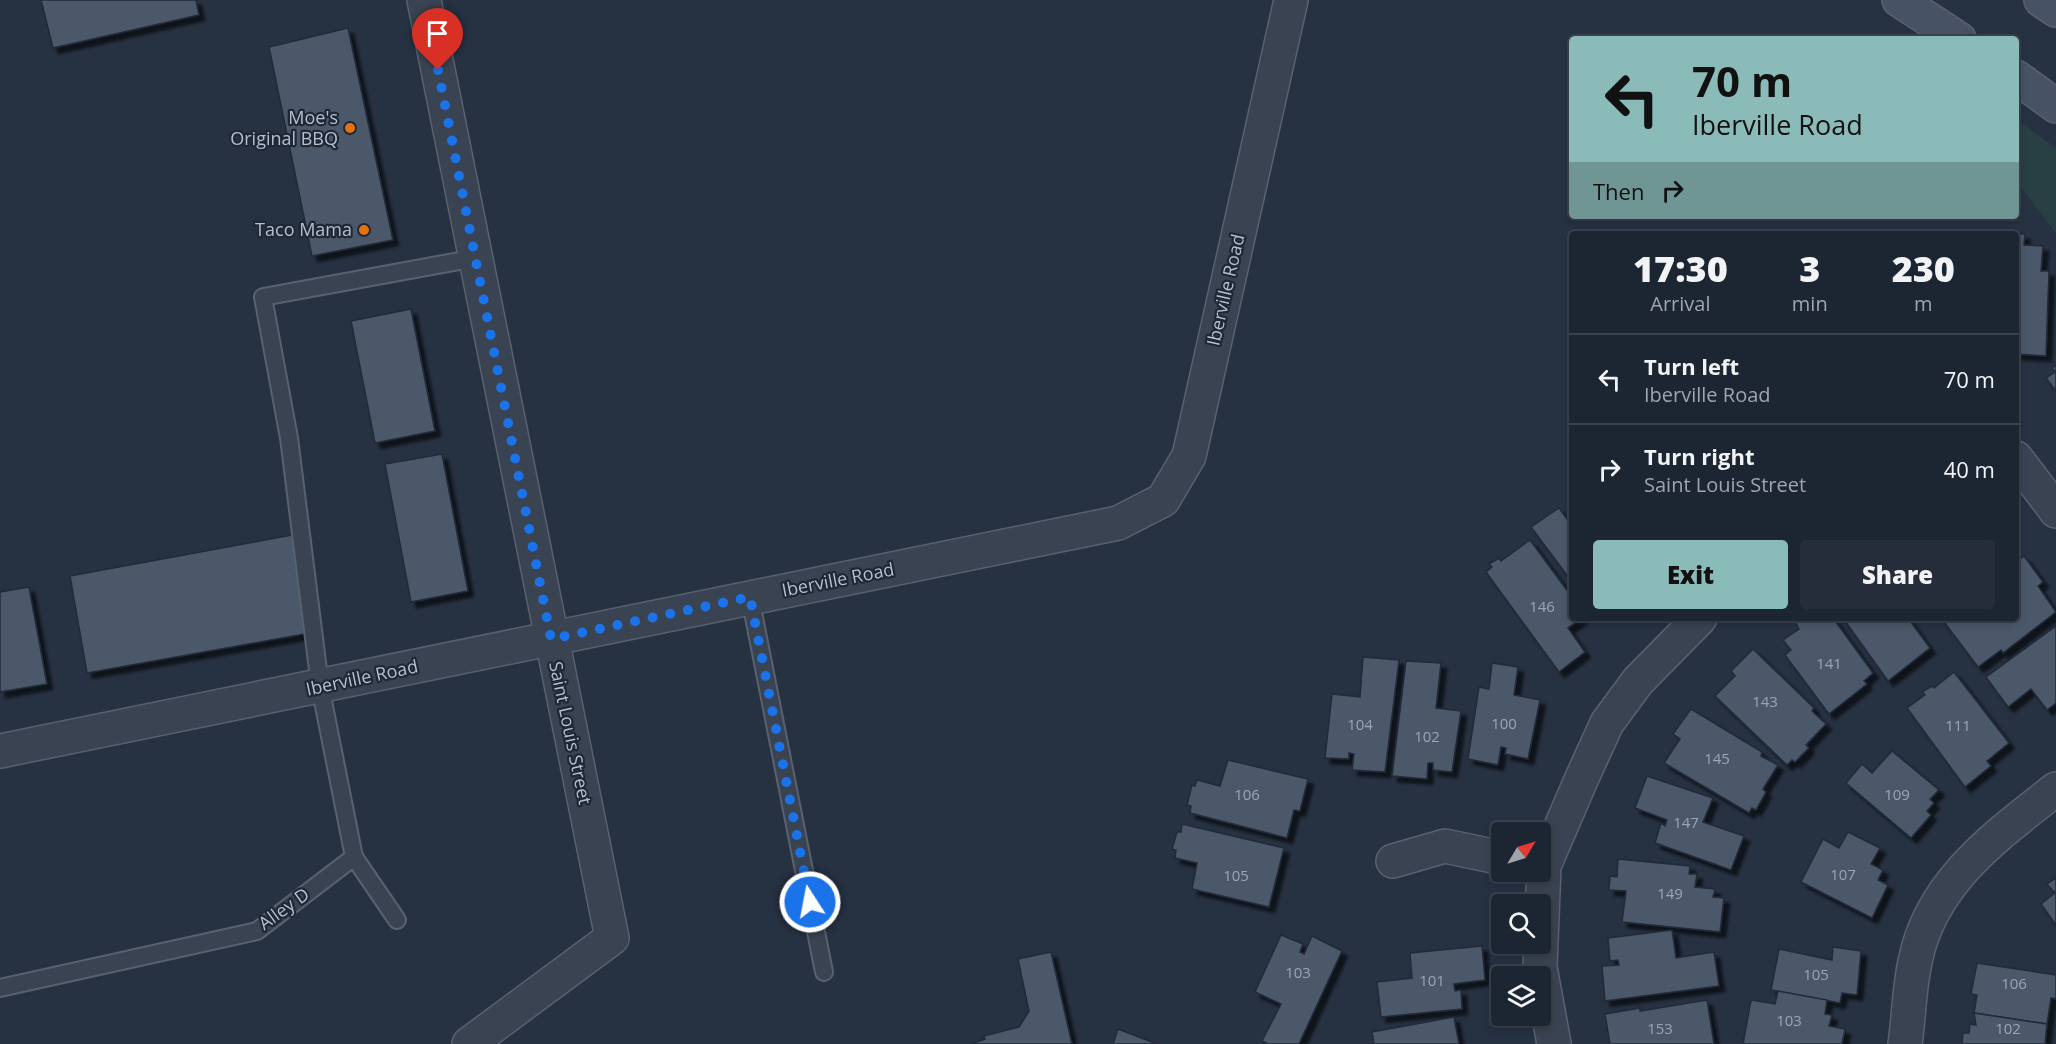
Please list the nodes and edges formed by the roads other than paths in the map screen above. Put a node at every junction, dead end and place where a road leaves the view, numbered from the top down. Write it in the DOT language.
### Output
graph roads {
  1 [pos="424,0"];
  2 [pos="1291,0"];
  3 [pos="1899,0"];
  4 [pos="2041,0"];
  5 [pos="2056,10"];
  6 [pos="1954,36"];
  7 [pos="2019,79"];
  8 [pos="2056,106"];
  9 [pos="476,258"];
  10 [pos="2019,463"];
  11 [pos="2056,511"];
  12 [pos="750,597"];
  13 [pos="1697,621"];
  14 [pos="551,639"];
  15 [pos="320,686"];
  16 [pos="0,752"];
  17 [pos="2056,789"];
  18 [pos="1551,846"];
  19 [pos="1491,856"];
  20 [pos="354,857"];
  21 [pos="1393,861"];
  22 [pos="1542,882"];
  23 [pos="397,920"];
  24 [pos="824,972"];
  25 [pos="0,988"];
  26 [pos="470,1044"];
  27 [pos="1554,1044"];
  28 [pos="1905,1044"];
  1 -- 9 [label="street, Saint Louis Street"];
  2 -- 12 [label="street, Iberville Road"];
  3 -- 6 [label="main road"];
  4 -- 5 [label="main road"];
  7 -- 8 [label="main road"];
  9 -- 14 [label="street, Saint Louis Street"];
  9 -- 15 [label="lane"];
  10 -- 11 [label="street"];
  12 -- 14 [label="street, Iberville Road"];
  12 -- 24 [label="lane"];
  13 -- 18 [label="street"];
  14 -- 15 [label="street, Iberville Road"];
  14 -- 26 [label="street, Saint Louis Street"];
  15 -- 16 [label="street, Iberville Road"];
  15 -- 20 [label="lane"];
  17 -- 28 [label="street"];
  19 -- 21 [label="street"];
  20 -- 23 [label="lane"];
  20 -- 25 [label="lane, Alley D"];
  22 -- 27 [label="street"];
}
